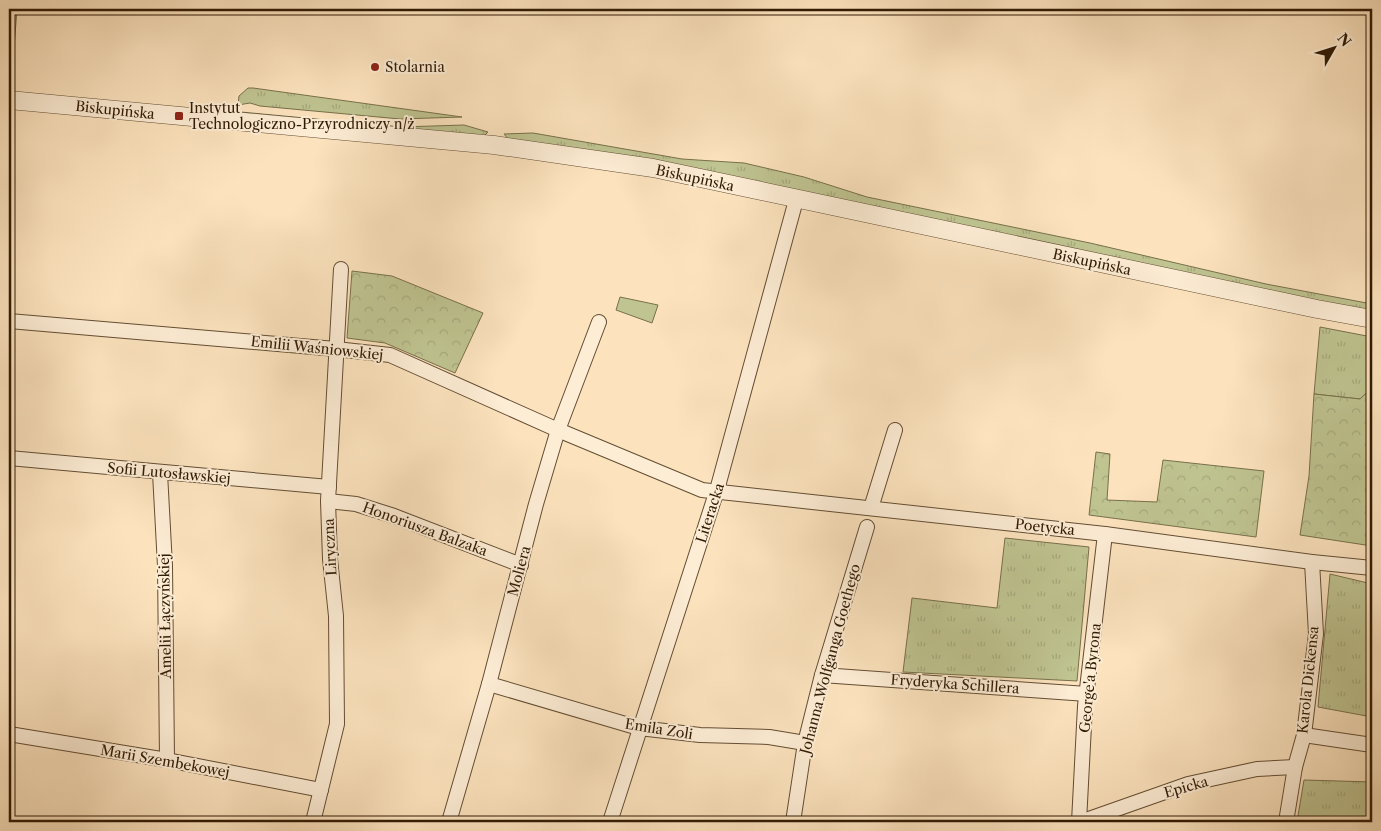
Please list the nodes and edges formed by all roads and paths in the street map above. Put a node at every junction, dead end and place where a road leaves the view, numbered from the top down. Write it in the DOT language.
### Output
graph roads {
  1 [pos="9,100"];
  2 [pos="796,200"];
  3 [pos="341,269"];
  4 [pos="1372,319"];
  5 [pos="9,321"];
  6 [pos="599,322"];
  7 [pos="336,349"];
  8 [pos="558,430"];
  9 [pos="895,430"];
  10 [pos="9,458"];
  11 [pos="160,473"];
  12 [pos="718,490"];
  13 [pos="328,494"];
  14 [pos="871,508"];
  15 [pos="867,527"];
  16 [pos="1106,534"];
  17 [pos="1312,562"];
  18 [pos="521,565"];
  19 [pos="1372,568"];
  20 [pos="822,675"];
  21 [pos="489,684"];
  22 [pos="1087,694"];
  23 [pos="639,728"];
  24 [pos="9,734"];
  25 [pos="1304,735"];
  26 [pos="805,743"];
  27 [pos="1372,745"];
  28 [pos="167,760"];
  29 [pos="1295,767"];
  30 [pos="321,790"];
  31 [pos="313,822"];
  32 [pos="449,822"];
  33 [pos="610,822"];
  34 [pos="793,822"];
  35 [pos="1080,822"];
  36 [pos="1286,822"];
  1 -- 2 [label="street, Biskupińska"];
  2 -- 4 [label="street, Biskupińska"];
  2 -- 12 [label="street, Literacka"];
  3 -- 7 [label="street, Liryczna"];
  5 -- 7 [label="street, Emilii Waśniowskiej"];
  6 -- 8 [label="street, Moliera"];
  7 -- 8 [label="street, Emilii Waśniowskiej"];
  7 -- 13 [label="street, Liryczna"];
  8 -- 12 [label="street, Emilii Waśniowskiej"];
  8 -- 18 [label="street, Moliera"];
  9 -- 14 [label="street"];
  10 -- 11 [label="street, Sofii Lutosławskiej"];
  11 -- 13 [label="street, Sofii Lutosławskiej"];
  11 -- 28 [label="street, Amelii Łączyńskiej"];
  12 -- 14 [label="street, Poetycka"];
  12 -- 23 [label="street, Literacka"];
  13 -- 18 [label="street, Honoriusza Balzaka"];
  13 -- 30 [label="street, Liryczna"];
  14 -- 16 [label="street, Poetycka"];
  15 -- 20 [label="street, Johanna Wolfganga Goethego"];
  16 -- 17 [label="street, Poetycka"];
  16 -- 22 [label="street, George'a Byrona"];
  17 -- 19 [label="street, Poetycka"];
  17 -- 25 [label="street, Karola Dickensa"];
  18 -- 21 [label="street, Moliera"];
  20 -- 22 [label="street, Fryderyka Schillera"];
  20 -- 26 [label="street, Johanna Wolfganga Goethego"];
  21 -- 23 [label="street, Emila Zoli"];
  21 -- 32 [label="street, Moliera"];
  22 -- 35 [label="street, George'a Byrona"];
  23 -- 26 [label="street, Emila Zoli"];
  23 -- 33 [label="street, Literacka"];
  24 -- 28 [label="street, Marii Szembekowej"];
  25 -- 27 [label="street"];
  25 -- 29 [label="street, Karola Dickensa"];
  26 -- 34 [label="street, Johanna Wolfganga Goethego"];
  28 -- 30 [label="street, Marii Szembekowej"];
  29 -- 35 [label="street, Epicka"];
  29 -- 36 [label="street, Karola Dickensa"];
  30 -- 31 [label="street, Liryczna"];
}
